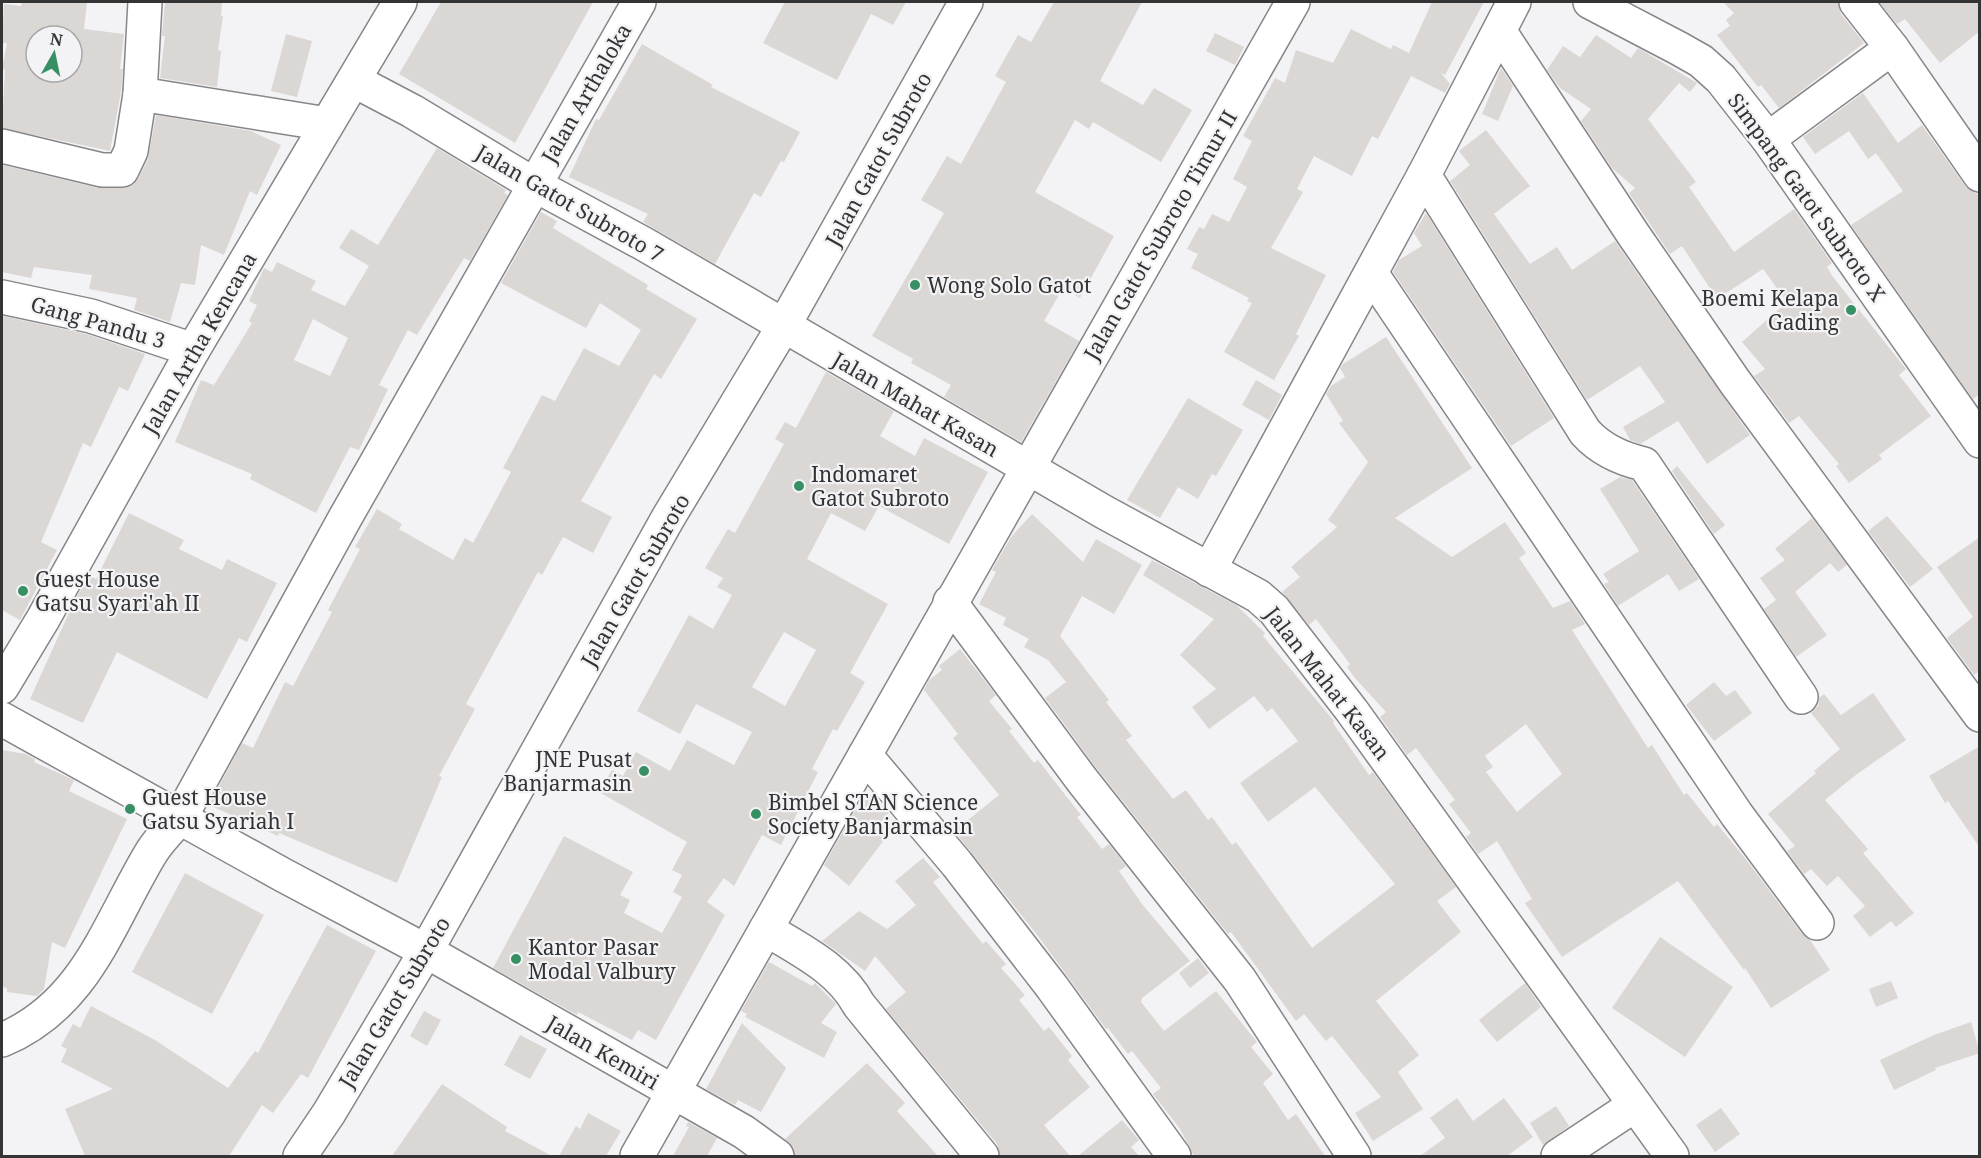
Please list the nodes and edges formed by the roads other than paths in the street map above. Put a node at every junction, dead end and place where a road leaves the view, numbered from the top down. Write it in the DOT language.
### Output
graph roads {
  1 [pos="145,2"];
  2 [pos="400,2"];
  3 [pos="639,2"];
  4 [pos="966,2"];
  5 [pos="1293,2"];
  6 [pos="1514,2"];
  7 [pos="1590,2"];
  8 [pos="1856,2"];
  9 [pos="1500,32"];
  10 [pos="1892,48"];
  11 [pos="355,81"];
  12 [pos="140,94"];
  13 [pos="327,124"];
  14 [pos="1768,139"];
  15 [pos="2,146"];
  16 [pos="1424,175"];
  17 [pos="1980,175"];
  18 [pos="533,184"];
  19 [pos="1371,273"];
  20 [pos="2,297"];
  21 [pos="783,327"];
  22 [pos="193,350"];
  23 [pos="1980,441"];
  24 [pos="1027,468"];
  25 [pos="1209,570"];
  26 [pos="950,603"];
  27 [pos="2,687"];
  28 [pos="1801,697"];
  29 [pos="1980,715"];
  30 [pos="2,719"];
  31 [pos="866,755"];
  32 [pos="180,818"];
  33 [pos="1817,923"];
  34 [pos="766,929"];
  35 [pos="426,951"];
  36 [pos="2,1040"];
  37 [pos="674,1092"];
  38 [pos="1635,1105"];
  39 [pos="300,1156"];
  40 [pos="637,1156"];
  41 [pos="777,1156"];
  42 [pos="982,1156"];
  43 [pos="1174,1156"];
  44 [pos="1354,1156"];
  45 [pos="1558,1156"];
  46 [pos="1672,1156"];
  1 -- 12 [label="street"];
  2 -- 11 [label="street, Jalan Artha Kencana"];
  3 -- 18 [label="street, Jalan Arthaloka"];
  4 -- 21 [label="street, Jalan Gatot Subroto"];
  5 -- 24 [label="street, Jalan Gatot Subroto Timur II"];
  6 -- 9 [label="street"];
  7 -- 14 [label="street, Simpang Gatot Subroto X"];
  8 -- 10 [label="street"];
  9 -- 16 [label="street"];
  9 -- 29 [label="street"];
  10 -- 14 [label="street"];
  10 -- 17 [label="street"];
  11 -- 13 [label="street, Jalan Artha Kencana"];
  11 -- 18 [label="street, Jalan Gatot Subroto 7"];
  12 -- 13 [label="street"];
  12 -- 15 [label="street"];
  13 -- 22 [label="street, Jalan Artha Kencana"];
  14 -- 23 [label="street, Simpang Gatot Subroto X"];
  16 -- 19 [label="street"];
  16 -- 28 [label="street"];
  18 -- 21 [label="street, Jalan Gatot Subroto 7"];
  18 -- 32 [label="street, Jalan Arthaloka"];
  19 -- 25 [label="street"];
  19 -- 33 [label="street"];
  20 -- 22 [label="street, Gang Pandu 3"];
  21 -- 24 [label="street, Jalan Mahat Kasan"];
  21 -- 35 [label="street, Jalan Gatot Subroto"];
  22 -- 27 [label="street, Jalan Artha Kencana"];
  24 -- 25 [label="street, Jalan Mahat Kasan"];
  24 -- 26 [label="street, Jalan Gatot Subroto Timur II"];
  25 -- 38 [label="street, Jalan Mahat Kasan"];
  26 -- 31 [label="street, Jalan Gatot Subroto Timur II"];
  26 -- 44 [label="street"];
  30 -- 32 [label="street, Jalan Kemiri"];
  31 -- 34 [label="street, Jalan Gatot Subroto Timur II"];
  31 -- 43 [label="street"];
  32 -- 35 [label="street, Jalan Kemiri"];
  32 -- 36 [label="street, Jalan Arthaloka"];
  34 -- 37 [label="street, Jalan Gatot Subroto Timur II"];
  34 -- 42 [label="street"];
  35 -- 37 [label="street, Jalan Kemiri"];
  35 -- 39 [label="street, Jalan Gatot Subroto"];
  37 -- 40 [label="street, Jalan Gatot Subroto Timur II"];
  37 -- 41 [label="street, Jalan Kemiri"];
  38 -- 45 [label="street"];
  38 -- 46 [label="street, Jalan Mahat Kasan"];
}
